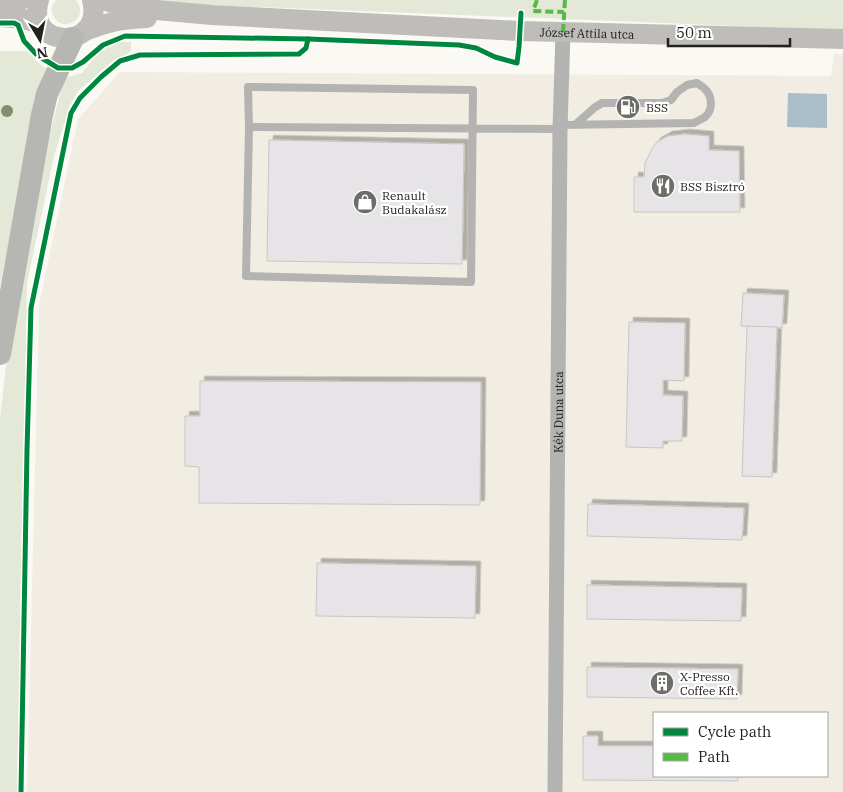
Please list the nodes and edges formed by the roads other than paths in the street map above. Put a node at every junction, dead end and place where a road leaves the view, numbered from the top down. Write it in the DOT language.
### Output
graph roads {
  1 [pos="38,0"];
  2 [pos="92,0"];
  3 [pos="103,0"];
  4 [pos="10,8"];
  5 [pos="212,15"];
  6 [pos="40,24"];
  7 [pos="563,32"];
  8 [pos="79,35"];
  9 [pos="843,39"];
  10 [pos="576,124"];
  11 [pos="249,127"];
  12 [pos="560,127"];
  13 [pos="472,129"];
  14 [pos="0,354"];
  15 [pos="555,792"];
  1 -- 6 [label="main road"];
  2 -- 8 [label="main road"];
  3 -- 5 [label="main road, József Attila utca"];
  4 -- 6 [label="main road"];
  5 -- 7 [label="main road, József Attila utca"];
  5 -- 8 [label="main road, József Attila utca"];
  6 -- 8 [label="main road"];
  7 -- 9 [label="main road, József Attila utca"];
  7 -- 12 [label="street, Kék Duna utca"];
  8 -- 14 [label="main road"];
  10 -- 10 [label="lane"];
  10 -- 12 [label="lane"];
  11 -- 13 [label="lane"];
  11 -- 13 [label="lane"];
  11 -- 13 [label="lane"];
  12 -- 13 [label="lane"];
  12 -- 15 [label="street, Kék Duna utca"];
}
